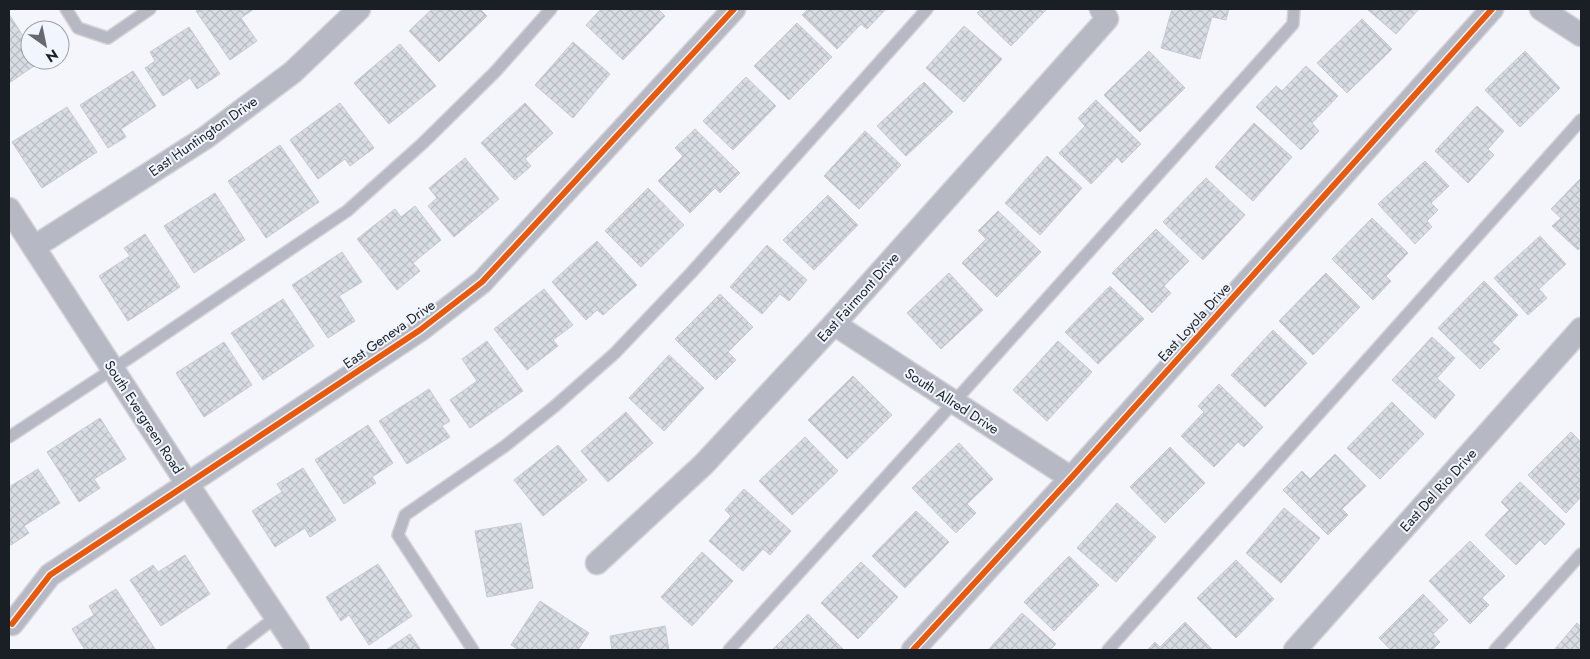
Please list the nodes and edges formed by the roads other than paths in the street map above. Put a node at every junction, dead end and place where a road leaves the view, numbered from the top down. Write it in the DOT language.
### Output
graph roads {
  1 [pos="66,9"];
  2 [pos="150,9"];
  3 [pos="359,9"];
  4 [pos="551,9"];
  5 [pos="734,9"];
  6 [pos="927,9"];
  7 [pos="1294,9"];
  8 [pos="1492,9"];
  9 [pos="1540,9"];
  10 [pos="1104,14"];
  11 [pos="1581,35"];
  12 [pos="1581,120"];
  13 [pos="9,209"];
  14 [pos="34,247"];
  15 [pos="834,324"];
  16 [pos="1581,329"];
  17 [pos="113,369"];
  18 [pos="954,402"];
  19 [pos="9,437"];
  20 [pos="1071,478"];
  21 [pos="188,485"];
  22 [pos="1581,554"];
  23 [pos="597,563"];
  24 [pos="276,617"];
  25 [pos="12,624"];
  26 [pos="233,650"];
  27 [pos="298,650"];
  28 [pos="473,650"];
  29 [pos="729,650"];
  30 [pos="914,650"];
  31 [pos="1108,650"];
  32 [pos="1295,650"];
  33 [pos="1495,650"];
  1 -- 2 [label="lane"];
  3 -- 14 [label="street, East Huntington Drive"];
  4 -- 17 [label="lane"];
  5 -- 21 [label="street, East Geneva Drive"];
  6 -- 28 [label="lane"];
  7 -- 18 [label="lane"];
  8 -- 20 [label="street, East Loyola Drive"];
  9 -- 11 [label="street"];
  10 -- 15 [label="street, East Fairmont Drive"];
  12 -- 31 [label="lane"];
  13 -- 14 [label="street, South Evergreen Road"];
  14 -- 17 [label="street, South Evergreen Road"];
  15 -- 18 [label="street, South Allred Drive"];
  15 -- 23 [label="street, East Fairmont Drive"];
  16 -- 32 [label="street, East Del Rio Drive"];
  17 -- 19 [label="lane"];
  17 -- 21 [label="street, South Evergreen Road"];
  18 -- 20 [label="street, South Allred Drive"];
  18 -- 29 [label="lane"];
  20 -- 30 [label="street, East Loyola Drive"];
  21 -- 24 [label="street, South Evergreen Road"];
  21 -- 25 [label="street, East Geneva Drive"];
  22 -- 33 [label="lane"];
  24 -- 26 [label="lane"];
  24 -- 27 [label="street, South Evergreen Road"];
}
